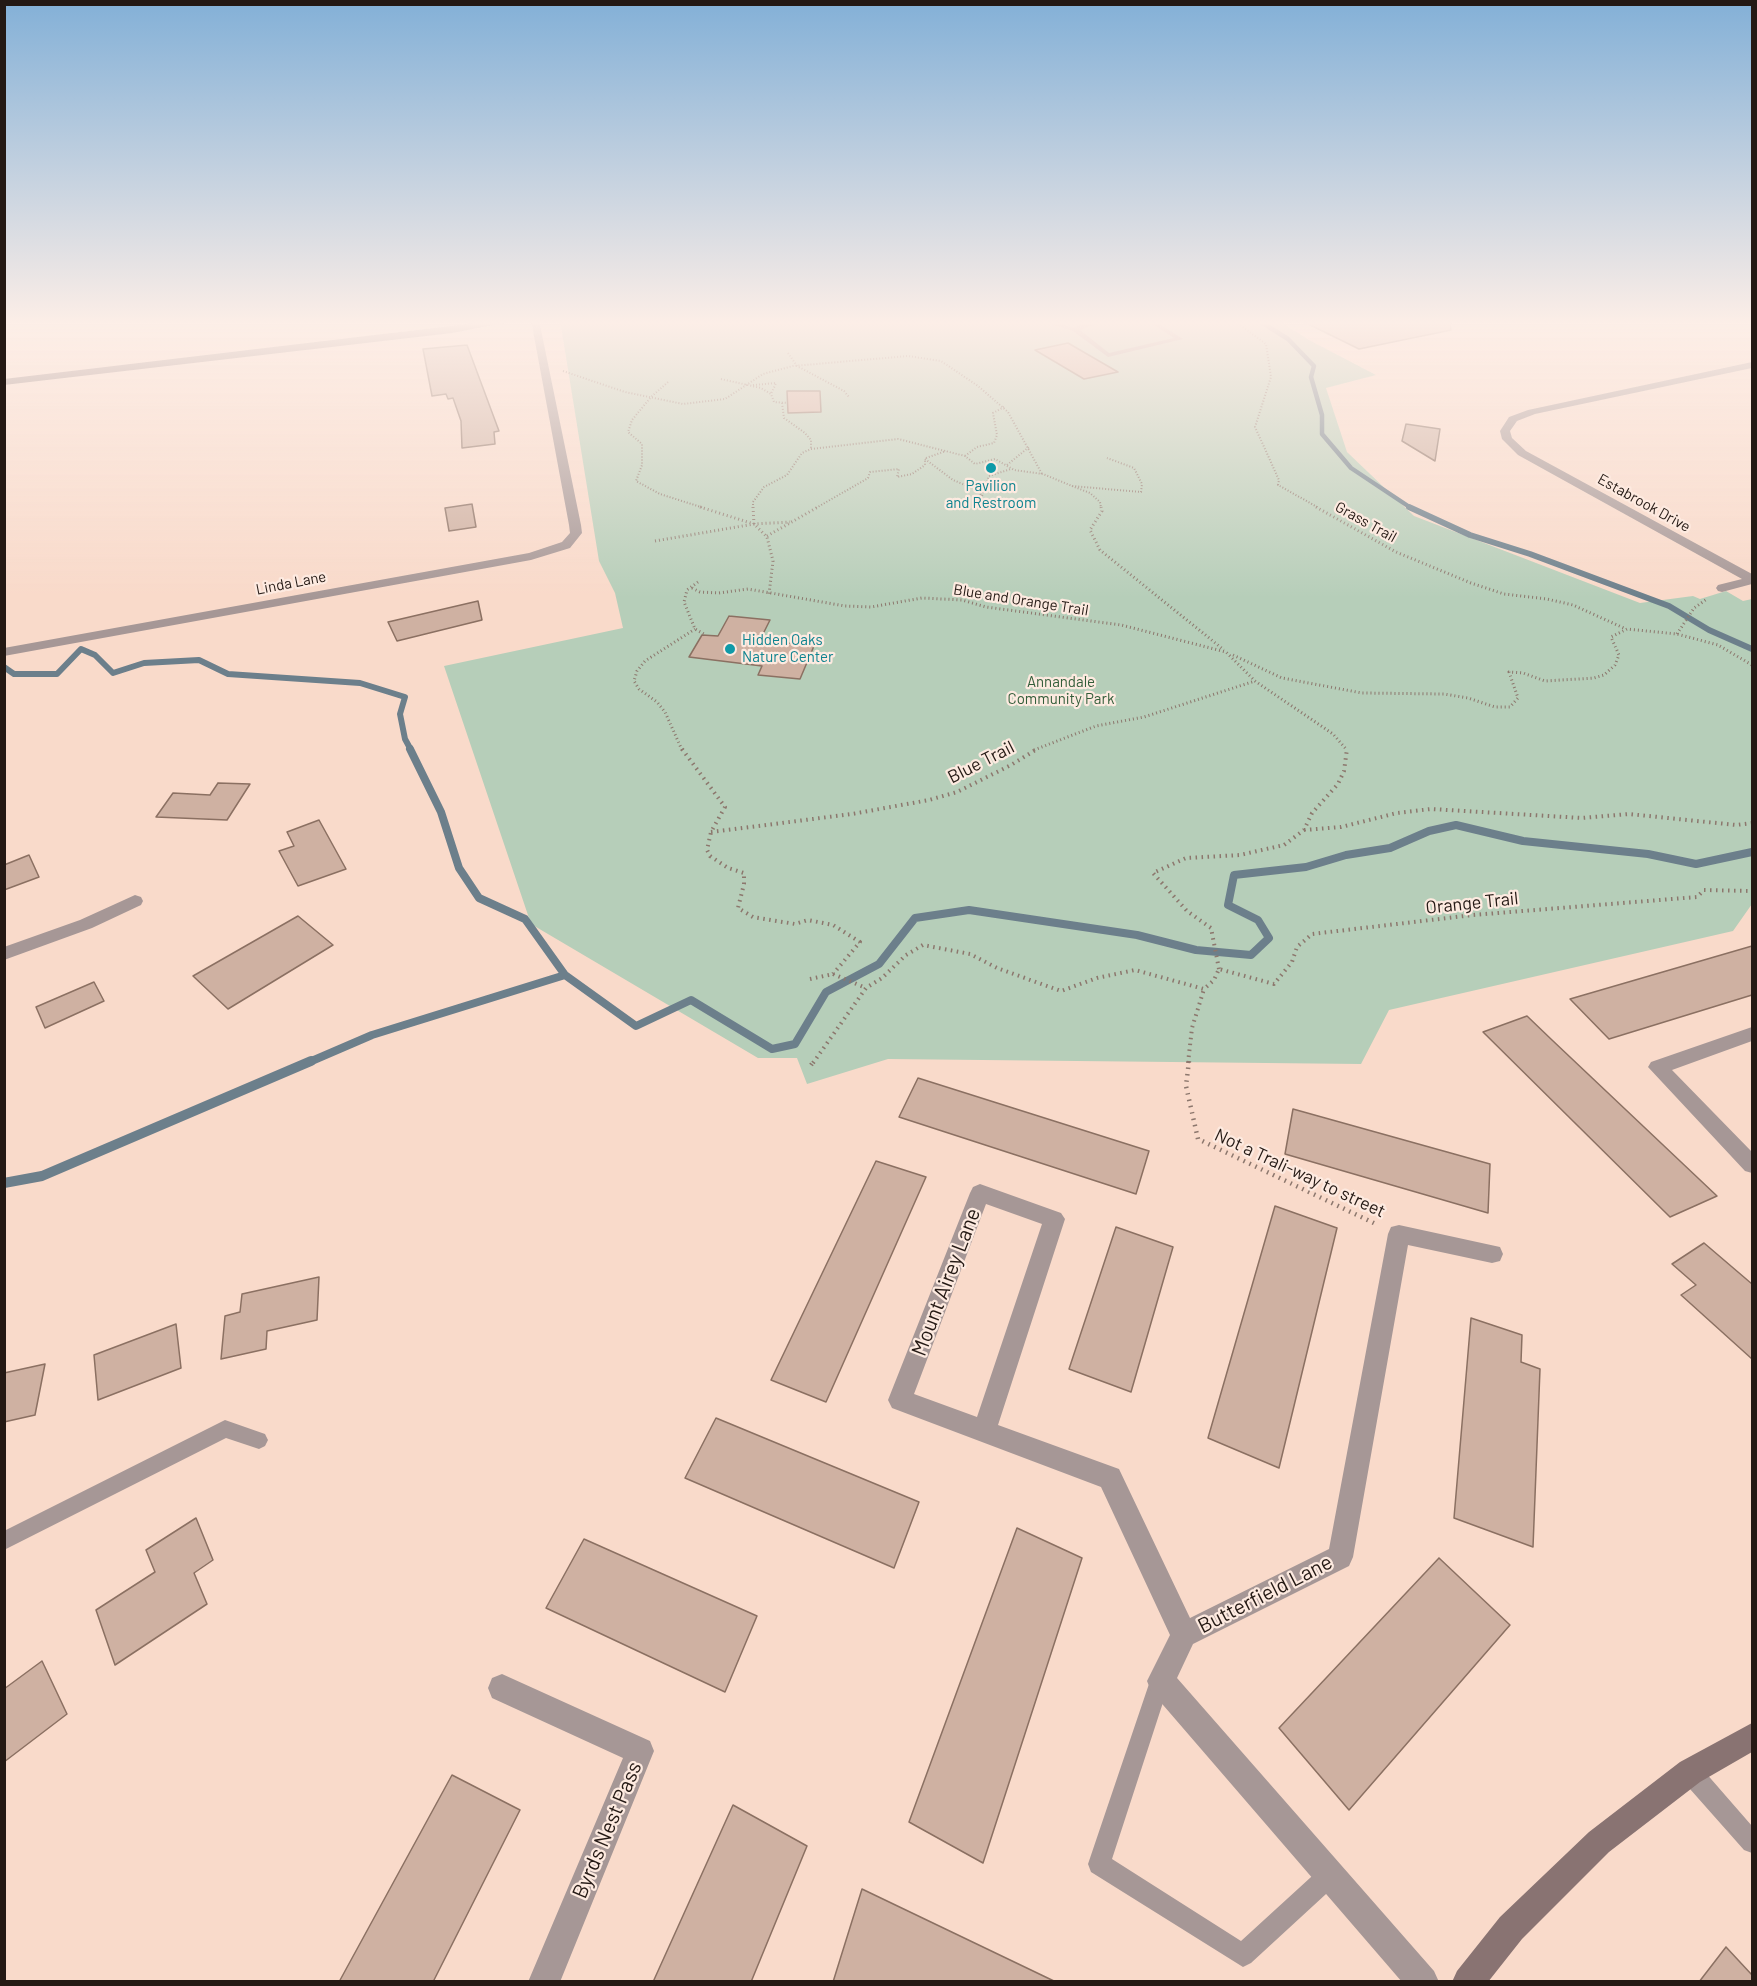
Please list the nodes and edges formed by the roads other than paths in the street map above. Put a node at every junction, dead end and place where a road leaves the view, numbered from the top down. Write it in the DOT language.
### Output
graph roads {
  1 [pos="553,413"];
  2 [pos="1530,413"];
  3 [pos="1752,580"];
  4 [pos="1722,588"];
  5 [pos="4,652"];
  6 [pos="135,901"];
  7 [pos="4,954"];
  8 [pos="1752,1034"];
  9 [pos="1752,1165"];
  10 [pos="1492,1254"];
  11 [pos="984,1431"];
  12 [pos="260,1440"];
  13 [pos="4,1541"];
  14 [pos="1184,1635"];
  15 [pos="1161,1681"];
  16 [pos="502,1688"];
  17 [pos="1752,1737"];
  18 [pos="1690,1772"];
  19 [pos="1752,1842"];
  20 [pos="1330,1875"];
  21 [pos="544,1982"];
  22 [pos="1423,1982"];
  23 [pos="1468,1982"];
  1 -- 5 [label="street, Linda Lane"];
  2 -- 3 [label="street, Estabrook Drive"];
  3 -- 4 [label="street"];
  6 -- 7 [label="street"];
  8 -- 9 [label="street"];
  10 -- 14 [label="street, Butterfield Lane"];
  11 -- 11 [label="street, Mount Airey Lane"];
  11 -- 14 [label="street, Mount Airey Lane"];
  12 -- 13 [label="lane"];
  14 -- 15 [label="street, Butterfield Lane"];
  15 -- 20 [label="street"];
  15 -- 20 [label="lane"];
  16 -- 21 [label="street, Byrds Nest Pass"];
  17 -- 18 [label="main road"];
  18 -- 19 [label="lane"];
  18 -- 23 [label="main road"];
  20 -- 22 [label="street"];
}
